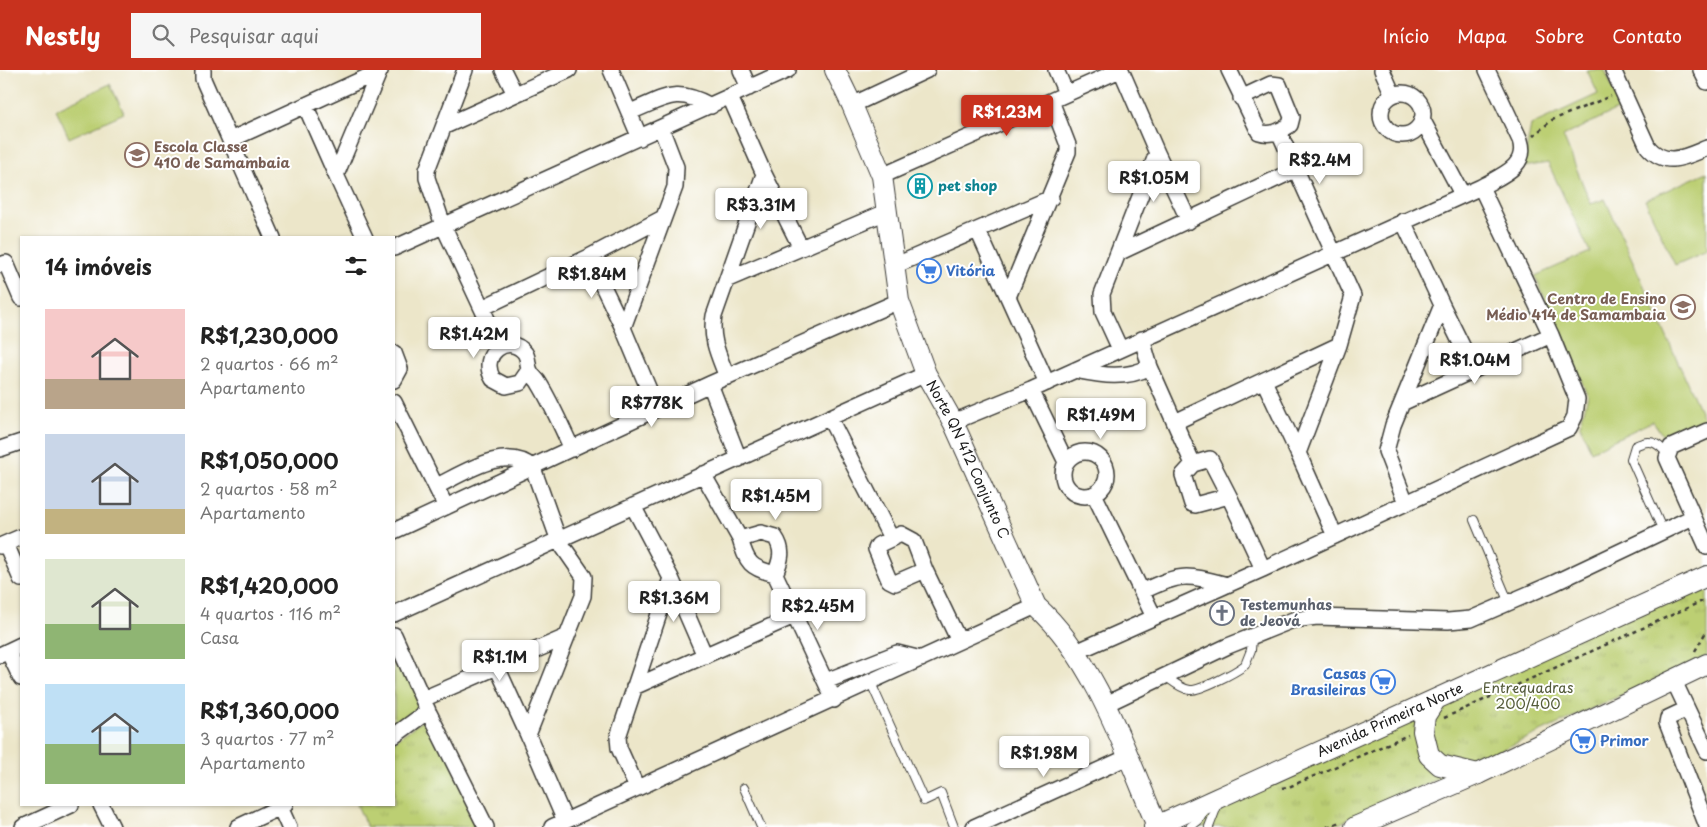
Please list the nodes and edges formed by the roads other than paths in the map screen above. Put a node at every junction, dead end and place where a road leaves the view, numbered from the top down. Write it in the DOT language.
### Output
graph roads {
  1 [pos="203,70"];
  2 [pos="380,70"];
  3 [pos="465,70"];
  4 [pos="503,70"];
  5 [pos="569,70"];
  6 [pos="611,70"];
  7 [pos="741,70"];
  8 [pos="788,70"];
  9 [pos="835,70"];
  10 [pos="927,70"];
  11 [pos="1056,70"];
  12 [pos="1120,70"];
  13 [pos="1228,70"];
  14 [pos="1382,70"];
  15 [pos="1487,70"];
  16 [pos="1613,70"];
  17 [pos="1701,70"];
  18 [pos="1707,82"];
  19 [pos="749,88"];
  20 [pos="1066,93"];
  21 [pos="515,94"];
  22 [pos="1393,95"];
  23 [pos="730,97"];
  24 [pos="1241,98"];
  25 [pos="1051,101"];
  26 [pos="852,104"];
  27 [pos="306,106"];
  28 [pos="711,106"];
  29 [pos="630,112"];
  30 [pos="1422,119"];
  31 [pos="445,126"];
  32 [pos="661,128"];
  33 [pos="1279,132"];
  34 [pos="640,138"];
  35 [pos="230,140"];
  36 [pos="1707,148"];
  37 [pos="1157,153"];
  38 [pos="1297,169"];
  39 [pos="336,174"];
  40 [pos="764,174"];
  41 [pos="882,176"];
  42 [pos="1481,187"];
  43 [pos="1462,194"];
  44 [pos="1051,198"];
  45 [pos="886,212"];
  46 [pos="663,218"];
  47 [pos="1189,221"];
  48 [pos="1403,221"];
  49 [pos="443,225"];
  50 [pos="978,231"];
  51 [pos="272,236"];
  52 [pos="364,236"];
  53 [pos="395,248"];
  54 [pos="801,248"];
  55 [pos="1332,252"];
  56 [pos="1118,253"];
  57 [pos="589,257"];
  58 [pos="2,259"];
  59 [pos="894,266"];
  60 [pos="728,279"];
  61 [pos="20,296"];
  62 [pos="1008,298"];
  63 [pos="899,301"];
  64 [pos="1442,305"];
  65 [pos="482,308"];
  66 [pos="623,328"];
  67 [pos="1551,335"];
  68 [pos="1142,339"];
  69 [pos="1339,345"];
  70 [pos="500,347"];
  71 [pos="1120,349"];
  72 [pos="395,356"];
  73 [pos="1150,367"];
  74 [pos="529,370"];
  75 [pos="1074,370"];
  76 [pos="1474,370"];
  77 [pos="926,374"];
  78 [pos="727,376"];
  79 [pos="395,378"];
  80 [pos="1264,381"];
  81 [pos="1047,382"];
  82 [pos="710,384"];
  83 [pos="1031,390"];
  84 [pos="1404,402"];
  85 [pos="395,404"];
  86 [pos="657,409"];
  87 [pos="830,419"];
  88 [pos="953,422"];
  89 [pos="1175,422"];
  90 [pos="1707,431"];
  91 [pos="20,442"];
  92 [pos="1,445"];
  93 [pos="572,449"];
  94 [pos="1298,453"];
  95 [pos="1667,454"];
  96 [pos="739,459"];
  97 [pos="1066,462"];
  98 [pos="1193,464"];
  99 [pos="533,468"];
  100 [pos="703,474"];
  101 [pos="437,486"];
  102 [pos="1094,494"];
  103 [pos="1229,496"];
  104 [pos="1406,503"];
  105 [pos="446,506"];
  106 [pos="633,506"];
  107 [pos="1693,517"];
  108 [pos="1474,520"];
  109 [pos="395,531"];
  110 [pos="1663,531"];
  111 [pos="1335,536"];
  112 [pos="20,537"];
  113 [pos="891,538"];
  114 [pos="740,539"];
  115 [pos="559,541"];
  116 [pos="3,545"];
  117 [pos="1707,547"];
  118 [pos="1263,569"];
  119 [pos="925,570"];
  120 [pos="775,574"];
  121 [pos="1707,576"];
  122 [pos="20,577"];
  123 [pos="670,578"];
  124 [pos="1227,585"];
  125 [pos="1143,591"];
  126 [pos="1509,603"];
  127 [pos="1036,606"];
  128 [pos="395,614"];
  129 [pos="794,616"];
  130 [pos="1154,618"];
  131 [pos="395,637"];
  132 [pos="566,637"];
  133 [pos="1252,638"];
  134 [pos="960,641"];
  135 [pos="10,651"];
  136 [pos="1076,652"];
  137 [pos="705,656"];
  138 [pos="921,659"];
  139 [pos="1707,664"];
  140 [pos="497,667"];
  141 [pos="20,676"];
  142 [pos="1165,676"];
  143 [pos="1674,679"];
  144 [pos="826,681"];
  145 [pos="871,683"];
  146 [pos="634,687"];
  147 [pos="834,700"];
  148 [pos="1104,704"];
  149 [pos="426,705"];
  150 [pos="1688,709"];
  151 [pos="1436,710"];
  152 [pos="395,735"];
  153 [pos="528,735"];
  154 [pos="1707,751"];
  155 [pos="1128,757"];
  156 [pos="1478,774"];
  157 [pos="637,788"];
  158 [pos="744,788"];
  159 [pos="1214,800"];
  160 [pos="69,806"];
  161 [pos="102,806"];
  162 [pos="282,806"];
  163 [pos="256,811"];
  164 [pos="1350,823"];
  165 [pos="558,824"];
  166 [pos="1156,826"];
  167 [pos="1707,826"];
  168 [pos="23,827"];
  169 [pos="112,827"];
  170 [pos="238,827"];
  171 [pos="289,827"];
  172 [pos="486,827"];
  173 [pos="761,827"];
  174 [pos="954,827"];
  175 [pos="974,827"];
  176 [pos="1190,827"];
  177 [pos="1209,827"];
  1 -- 35 [label="street"];
  2 -- 27 [label="street"];
  2 -- 39 [label="street"];
  3 -- 31 [label="street"];
  4 -- 21 [label="street"];
  5 -- 21 [label="street"];
  6 -- 29 [label="street"];
  7 -- 19 [label="street"];
  8 -- 19 [label="street"];
  9 -- 26 [label="main road, Norte QN 412 Conjunto C"];
  10 -- 26 [label="street"];
  11 -- 20 [label="street"];
  12 -- 20 [label="street"];
  12 -- 37 [label="street"];
  13 -- 24 [label="street"];
  14 -- 22 [label="street"];
  15 -- 42 [label="street"];
  16 -- 36 [label="street"];
  17 -- 18 [label="street"];
  19 -- 23 [label="street"];
  20 -- 25 [label="street"];
  21 -- 31 [label="street"];
  22 -- 30 [label="street"];
  22 -- 30 [label="street"];
  23 -- 28 [label="street"];
  23 -- 40 [label="street"];
  24 -- 33 [label="street"];
  24 -- 33 [label="street"];
  25 -- 41 [label="street"];
  25 -- 44 [label="street"];
  26 -- 41 [label="main road, Norte QN 412 Conjunto C"];
  27 -- 35 [label="street"];
  27 -- 39 [label="street"];
  28 -- 29 [label="street"];
  28 -- 32 [label="street"];
  29 -- 34 [label="street"];
  30 -- 43 [label="street"];
  31 -- 49 [label="street"];
  32 -- 34 [label="street"];
  32 -- 46 [label="street"];
  33 -- 38 [label="street"];
  34 -- 49 [label="street"];
  35 -- 51 [label="street"];
  37 -- 47 [label="street"];
  37 -- 56 [label="street"];
  38 -- 47 [label="street"];
  38 -- 55 [label="street"];
  39 -- 52 [label="street"];
  40 -- 54 [label="street"];
  40 -- 60 [label="street"];
  41 -- 45 [label="main road, Norte QN 412 Conjunto C"];
  42 -- 43 [label="street"];
  42 -- 67 [label="street"];
  43 -- 48 [label="street"];
  44 -- 50 [label="street"];
  44 -- 62 [label="street"];
  45 -- 54 [label="street"];
  45 -- 59 [label="main road, Norte QN 412 Conjunto C"];
  46 -- 57 [label="street"];
  46 -- 66 [label="street"];
  47 -- 56 [label="street"];
  48 -- 55 [label="street"];
  48 -- 64 [label="street"];
  49 -- 53 [label="street"];
  49 -- 65 [label="street"];
  50 -- 59 [label="street"];
  50 -- 62 [label="street"];
  54 -- 60 [label="street"];
  55 -- 68 [label="street"];
  55 -- 69 [label="street"];
  56 -- 71 [label="street"];
  57 -- 65 [label="street"];
  57 -- 66 [label="street"];
  58 -- 61 [label="street"];
  59 -- 63 [label="main road, Norte QN 412 Conjunto C"];
  60 -- 78 [label="street"];
  62 -- 81 [label="street"];
  63 -- 77 [label="main road, Norte QN 412 Conjunto C"];
  63 -- 78 [label="street"];
  64 -- 76 [label="street"];
  64 -- 84 [label="street"];
  65 -- 70 [label="street"];
  66 -- 86 [label="street"];
  67 -- 76 [label="street"];
  67 -- 104 [label="street"];
  68 -- 71 [label="street"];
  68 -- 73 [label="street"];
  69 -- 80 [label="street"];
  69 -- 94 [label="street"];
  70 -- 74 [label="street"];
  70 -- 74 [label="street"];
  71 -- 75 [label="street"];
  72 -- 79 [label="street"];
  73 -- 75 [label="street"];
  73 -- 89 [label="street"];
  74 -- 93 [label="street"];
  75 -- 81 [label="street"];
  76 -- 84 [label="street"];
  77 -- 87 [label="street"];
  77 -- 88 [label="main road, Norte QN 412 Conjunto C"];
  78 -- 82 [label="street"];
  80 -- 89 [label="street"];
  80 -- 94 [label="street"];
  81 -- 83 [label="street"];
  82 -- 86 [label="street"];
  82 -- 96 [label="street"];
  83 -- 88 [label="street"];
  83 -- 97 [label="street"];
  84 -- 104 [label="street"];
  85 -- 101 [label="street"];
  86 -- 93 [label="street"];
  87 -- 96 [label="street"];
  87 -- 113 [label="street"];
  88 -- 127 [label="main road, Norte QN 412 Conjunto C"];
  89 -- 98 [label="street"];
  90 -- 95 [label="street"];
  91 -- 92 [label="street"];
  93 -- 99 [label="street"];
  94 -- 111 [label="street"];
  95 -- 107 [label="street"];
  95 -- 110 [label="lane"];
  96 -- 100 [label="street"];
  97 -- 102 [label="street"];
  97 -- 102 [label="street"];
  98 -- 103 [label="street"];
  98 -- 103 [label="street"];
  99 -- 101 [label="street"];
  99 -- 105 [label="street"];
  99 -- 115 [label="street"];
  100 -- 106 [label="street"];
  100 -- 114 [label="street"];
  101 -- 105 [label="street"];
  102 -- 125 [label="street"];
  103 -- 118 [label="street"];
  104 -- 111 [label="street"];
  105 -- 109 [label="street"];
  106 -- 115 [label="street"];
  106 -- 123 [label="street"];
  107 -- 110 [label="street"];
  107 -- 117 [label="street"];
  108 -- 126 [label="lane"];
  110 -- 126 [label="street"];
  111 -- 118 [label="street"];
  112 -- 116 [label="street"];
  113 -- 119 [label="street"];
  113 -- 119 [label="street"];
  114 -- 120 [label="street"];
  114 -- 120 [label="street"];
  115 -- 128 [label="street"];
  115 -- 132 [label="street"];
  116 -- 122 [label="street"];
  118 -- 124 [label="street"];
  119 -- 134 [label="street"];
  120 -- 129 [label="street"];
  121 -- 151 [label="main road, Avenida Primeira Norte"];
  123 -- 137 [label="street"];
  123 -- 146 [label="street"];
  124 -- 125 [label="street"];
  124 -- 130 [label="street"];
  125 -- 130 [label="street"];
  126 -- 133 [label="street"];
  127 -- 134 [label="street"];
  127 -- 136 [label="main road, Norte QN 412 Conjunto C"];
  129 -- 137 [label="street"];
  129 -- 144 [label="street"];
  130 -- 136 [label="street"];
  131 -- 149 [label="street"];
  132 -- 140 [label="street"];
  132 -- 153 [label="street"];
  133 -- 142 [label="street"];
  133 -- 142 [label="lane"];
  134 -- 138 [label="street"];
  135 -- 141 [label="street"];
  136 -- 148 [label="main road, Norte QN 412 Conjunto C"];
  137 -- 146 [label="street"];
  138 -- 144 [label="street"];
  138 -- 145 [label="street"];
  139 -- 143 [label="main road"];
  140 -- 149 [label="street"];
  140 -- 153 [label="street"];
  142 -- 148 [label="street"];
  143 -- 150 [label="street"];
  143 -- 156 [label="main road"];
  144 -- 147 [label="street"];
  145 -- 147 [label="street"];
  145 -- 174 [label="lane"];
  146 -- 157 [label="street"];
  147 -- 157 [label="street"];
  148 -- 155 [label="main road, Norte QN 412 Conjunto C"];
  149 -- 152 [label="street"];
  149 -- 172 [label="street"];
  150 -- 154 [label="street"];
  150 -- 167 [label="street"];
  151 -- 156 [label="main road"];
  151 -- 159 [label="main road, Avenida Primeira Norte"];
  153 -- 165 [label="street"];
  155 -- 166 [label="main road, Norte QN 412 Conjunto C"];
  155 -- 175 [label="street"];
  156 -- 164 [label="main road"];
  157 -- 165 [label="street"];
  158 -- 173 [label="lane"];
  159 -- 166 [label="main road, Avenida Primeira Norte"];
  159 -- 176 [label="lane"];
  159 -- 177 [label="lane"];
  160 -- 168 [label="street"];
  161 -- 169 [label="street"];
  162 -- 163 [label="street"];
  162 -- 171 [label="street"];
  163 -- 170 [label="street"];
}
